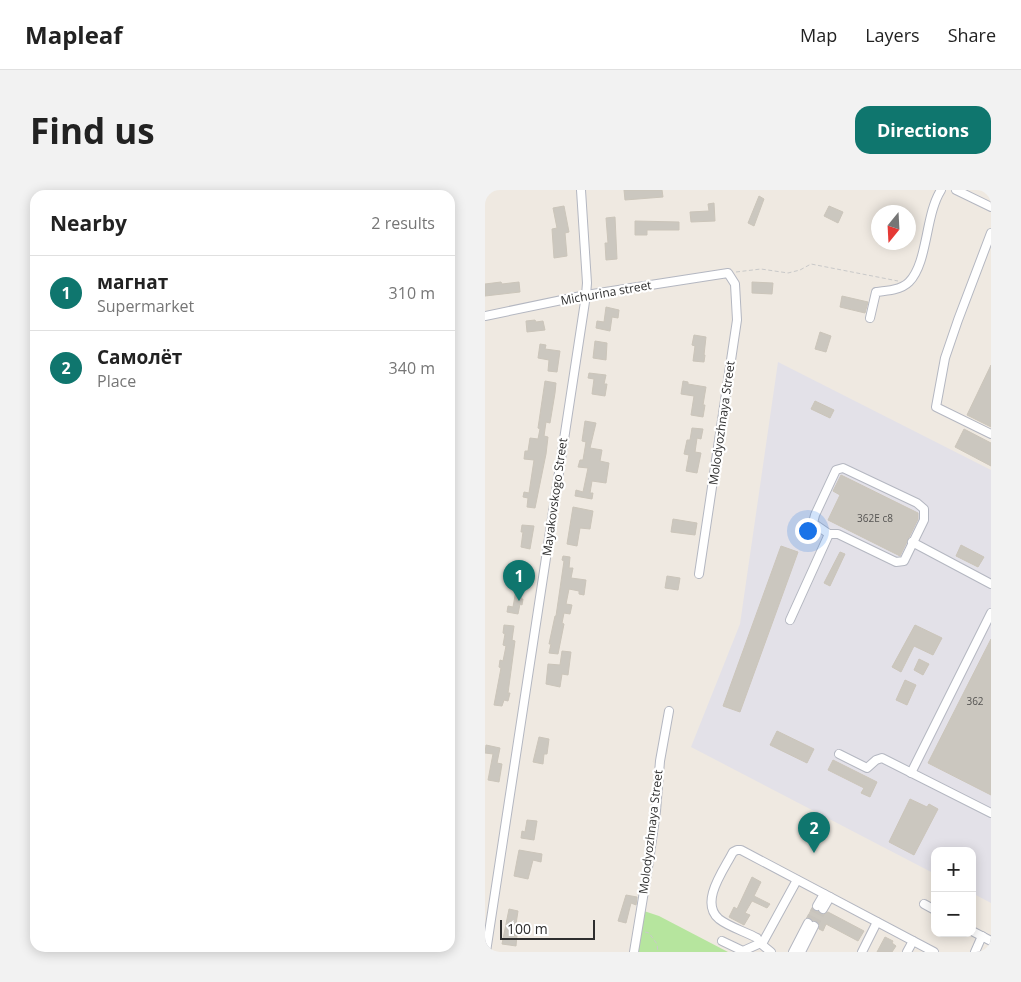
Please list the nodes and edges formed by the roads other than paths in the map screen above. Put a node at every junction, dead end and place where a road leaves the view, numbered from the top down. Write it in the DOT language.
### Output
graph roads {
  1 [pos="581,190"];
  2 [pos="941,190"];
  3 [pos="956,190"];
  4 [pos="965,192"];
  5 [pos="991,207"];
  6 [pos="991,233"];
  7 [pos="728,273"];
  8 [pos="587,295"];
  9 [pos="485,316"];
  10 [pos="870,318"];
  11 [pos="991,434"];
  12 [pos="829,534"];
  13 [pos="913,542"];
  14 [pos="699,574"];
  15 [pos="991,584"];
  16 [pos="991,613"];
  17 [pos="790,620"];
  18 [pos="669,711"];
  19 [pos="839,754"];
  20 [pos="911,773"];
  21 [pos="991,813"];
  22 [pos="797,880"];
  23 [pos="827,895"];
  24 [pos="924,904"];
  25 [pos="820,908"];
  26 [pos="931,908"];
  27 [pos="877,922"];
  28 [pos="976,933"];
  29 [pos="983,936"];
  30 [pos="722,941"];
  31 [pos="913,941"];
  32 [pos="991,941"];
  33 [pos="760,943"];
  34 [pos="487,952"];
  35 [pos="634,952"];
  36 [pos="771,952"];
  37 [pos="793,952"];
  38 [pos="801,952"];
  39 [pos="862,952"];
  40 [pos="907,952"];
  41 [pos="934,952"];
  42 [pos="975,952"];
  1 -- 8 [label="street, Mayakovskogo Street"];
  2 -- 10 [label="street"];
  3 -- 4 [label="street"];
  4 -- 5 [label="street"];
  6 -- 11 [label="street"];
  7 -- 8 [label="street, Michurina street"];
  7 -- 14 [label="street, Molodyozhnaya Street"];
  8 -- 9 [label="street, Michurina street"];
  8 -- 34 [label="street, Mayakovskogo Street"];
  12 -- 13 [label="street"];
  12 -- 13 [label="street"];
  12 -- 17 [label="street"];
  13 -- 15 [label="street"];
  16 -- 20 [label="street"];
  18 -- 35 [label="street, Molodyozhnaya Street"];
  19 -- 20 [label="street"];
  20 -- 21 [label="street"];
  22 -- 23 [label="street"];
  22 -- 33 [label="street"];
  22 -- 33 [label="street"];
  23 -- 25 [label="street"];
  23 -- 27 [label="street"];
  24 -- 26 [label="street"];
  27 -- 31 [label="street"];
  27 -- 39 [label="street"];
  28 -- 29 [label="street"];
  29 -- 32 [label="street"];
  29 -- 42 [label="street"];
  30 -- 33 [label="street"];
  31 -- 40 [label="street"];
  31 -- 41 [label="street"];
  33 -- 36 [label="street"];
  37 -- 38 [label="street"];
}
